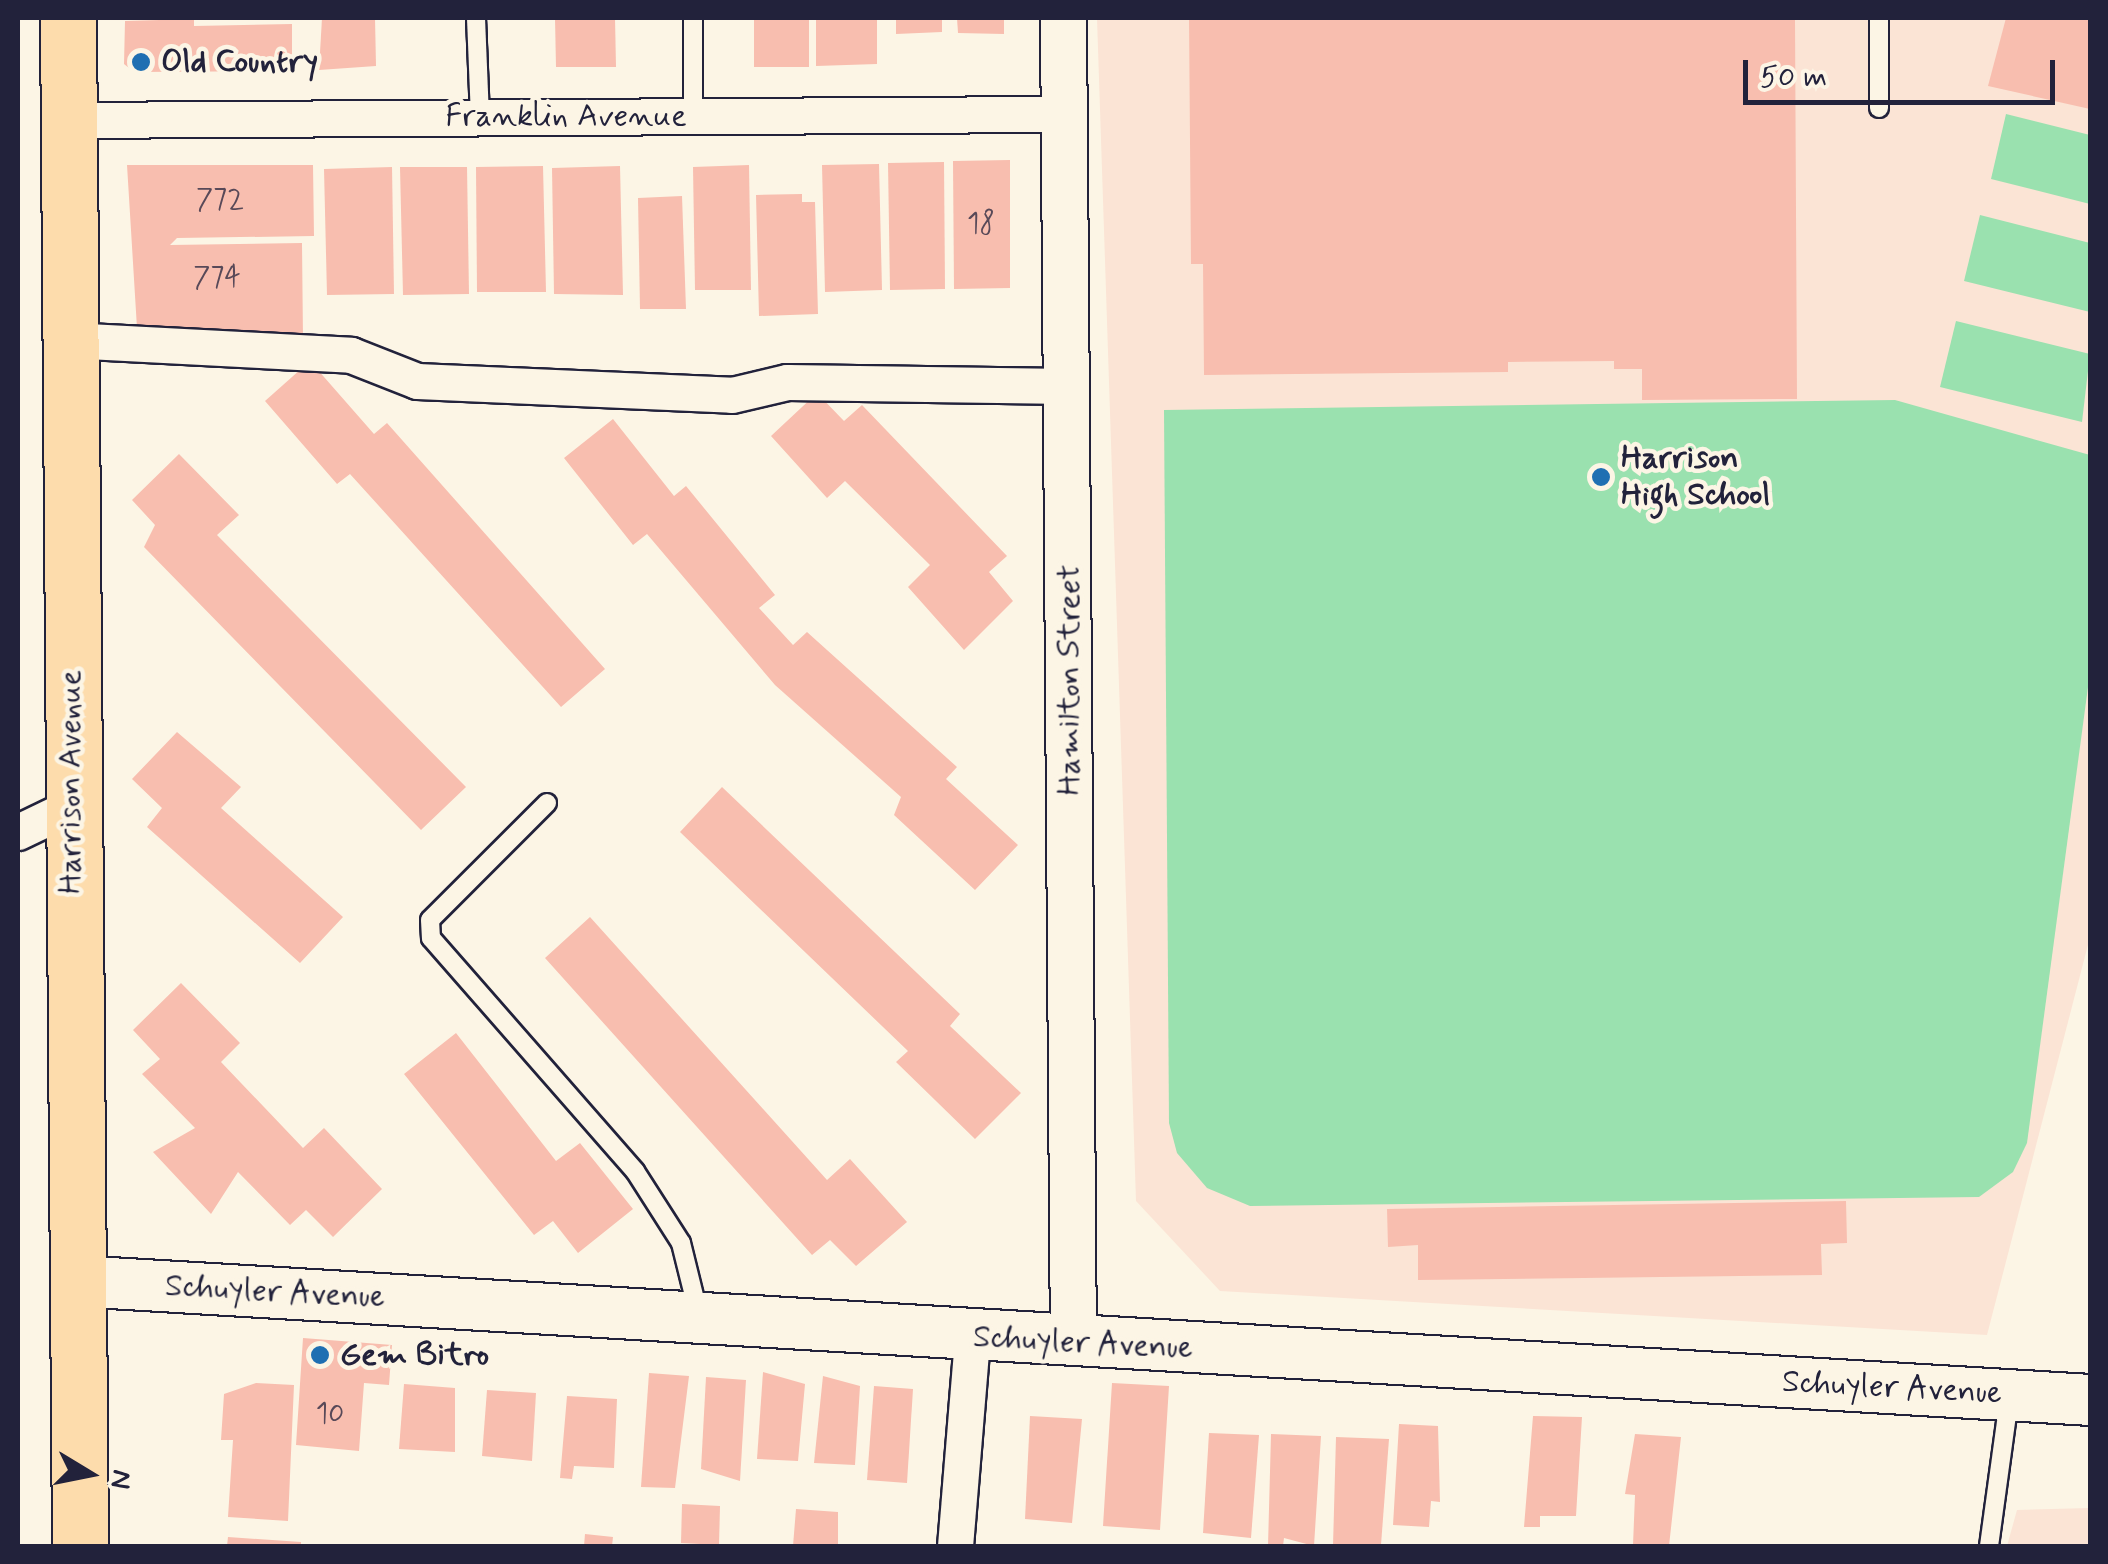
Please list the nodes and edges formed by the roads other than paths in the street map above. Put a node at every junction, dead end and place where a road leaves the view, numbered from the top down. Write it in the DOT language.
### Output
graph roads {
  1 [pos="68,18"];
  2 [pos="476,18"];
  3 [pos="693,18"];
  4 [pos="1063,18"];
  5 [pos="1878,18"];
  6 [pos="1878,108"];
  7 [pos="1064,114"];
  8 [pos="693,115"];
  9 [pos="480,116"];
  10 [pos="68,120"];
  11 [pos="68,340"];
  12 [pos="1069,386"];
  13 [pos="546,803"];
  14 [pos="70,807"];
  15 [pos="18,832"];
  16 [pos="76,1281"];
  17 [pos="699,1316"];
  18 [pos="972,1338"];
  19 [pos="1073,1342"];
  20 [pos="2010,1395"];
  21 [pos="2090,1400"];
  22 [pos="80,1546"];
  23 [pos="955,1546"];
  24 [pos="1989,1546"];
  1 -- 10 [label="main road, Harrison Avenue"];
  2 -- 9 [label="lane"];
  3 -- 8 [label="lane"];
  4 -- 7 [label="street, Hamilton Street"];
  5 -- 6 [label="lane"];
  7 -- 8 [label="street, Franklin Avenue"];
  7 -- 12 [label="street, Hamilton Street"];
  8 -- 9 [label="street, Franklin Avenue"];
  9 -- 10 [label="street, Franklin Avenue"];
  10 -- 11 [label="main road, Harrison Avenue"];
  11 -- 12 [label="street"];
  11 -- 14 [label="main road, Harrison Avenue"];
  12 -- 19 [label="street, Hamilton Street"];
  13 -- 17 [label="lane"];
  14 -- 15 [label="street"];
  14 -- 16 [label="main road, Harrison Avenue"];
  16 -- 17 [label="main road, Schuyler Avenue"];
  16 -- 22 [label="main road, Harrison Avenue"];
  17 -- 18 [label="main road, Schuyler Avenue"];
  18 -- 19 [label="main road, Schuyler Avenue"];
  18 -- 23 [label="street"];
  19 -- 20 [label="main road, Schuyler Avenue"];
  20 -- 21 [label="main road, Schuyler Avenue"];
  20 -- 24 [label="lane"];
}
